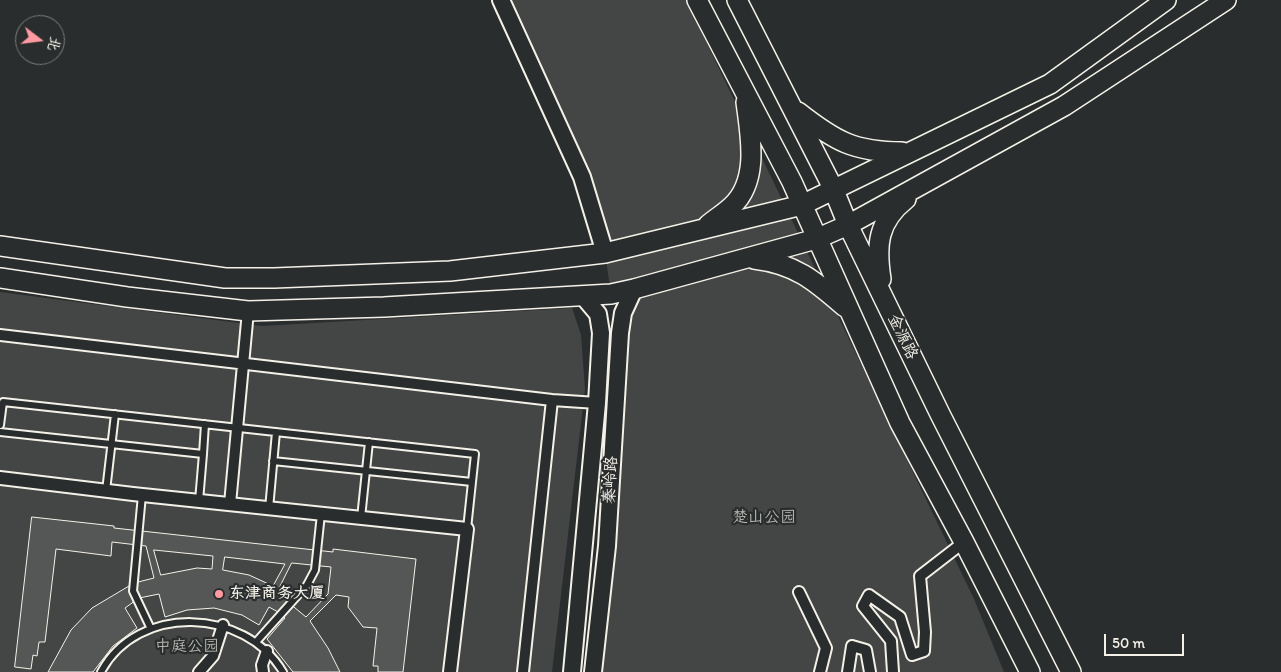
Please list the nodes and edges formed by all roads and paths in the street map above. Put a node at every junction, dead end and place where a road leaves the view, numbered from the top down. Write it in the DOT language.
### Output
graph roads {
  1 [pos="501,0"];
  2 [pos="697,0"];
  3 [pos="737,0"];
  4 [pos="1166,0"];
  5 [pos="1226,0"];
  6 [pos="744,90"];
  7 [pos="792,108"];
  8 [pos="908,152"];
  9 [pos="931,180"];
  10 [pos="833,188"];
  11 [pos="802,205"];
  12 [pos="848,225"];
  13 [pos="702,229"];
  14 [pos="816,239"];
  15 [pos="0,246"];
  16 [pos="605,253"];
  17 [pos="746,258"];
  18 [pos="0,278"];
  19 [pos="634,289"];
  20 [pos="582,295"];
  21 [pos="882,295"];
  22 [pos="849,310"];
  23 [pos="248,311"];
  24 [pos="0,335"];
  25 [pos="243,362"];
  26 [pos="552,400"];
  27 [pos="597,403"];
  28 [pos="1,411"];
  29 [pos="114,414"];
  30 [pos="205,424"];
  31 [pos="0,425"];
  32 [pos="237,427"];
  33 [pos="0,432"];
  34 [pos="276,432"];
  35 [pos="368,442"];
  36 [pos="111,444"];
  37 [pos="202,454"];
  38 [pos="273,461"];
  39 [pos="366,470"];
  40 [pos="0,478"];
  41 [pos="472,482"];
  42 [pos="106,491"];
  43 [pos="142,495"];
  44 [pos="199,501"];
  45 [pos="230,504"];
  46 [pos="269,509"];
  47 [pos="321,514"];
  48 [pos="361,518"];
  49 [pos="468,529"];
  50 [pos="964,542"];
  51 [pos="799,592"];
  52 [pos="223,625"];
  53 [pos="151,629"];
  54 [pos="256,642"];
  55 [pos="266,651"];
  56 [pos="101,672"];
  57 [pos="199,672"];
  58 [pos="263,672"];
  59 [pos="283,672"];
  60 [pos="450,672"];
  61 [pos="523,672"];
  62 [pos="572,672"];
  63 [pos="593,672"];
  64 [pos="820,672"];
  65 [pos="848,672"];
  66 [pos="870,672"];
  67 [pos="892,672"];
  68 [pos="1030,672"];
  69 [pos="1071,672"];
  1 -- 16 [label="street"];
  2 -- 6 [label="main road"];
  3 -- 7 [label="main road, 金源路"];
  4 -- 8 [label="main road"];
  5 -- 9 [label="main road"];
  6 -- 11 [label="main road"];
  6 -- 13 [label="main road"];
  7 -- 8 [label="main road"];
  7 -- 10 [label="main road, 金源路"];
  8 -- 10 [label="main road"];
  9 -- 12 [label="main road"];
  9 -- 21 [label="main road"];
  10 -- 11 [label="main road"];
  10 -- 12 [label="main road, 金源路"];
  11 -- 13 [label="main road"];
  11 -- 14 [label="main road"];
  12 -- 14 [label="main road"];
  12 -- 21 [label="main road, 金源路"];
  13 -- 16 [label="main road"];
  14 -- 17 [label="main road"];
  14 -- 22 [label="main road"];
  15 -- 16 [label="main road"];
  17 -- 19 [label="main road"];
  17 -- 22 [label="main road"];
  18 -- 23 [label="main road"];
  19 -- 20 [label="main road"];
  19 -- 63 [label="street, 秦岭路"];
  20 -- 23 [label="main road"];
  20 -- 27 [label="street, 秦岭路"];
  21 -- 69 [label="main road, 金源路"];
  22 -- 50 [label="main road"];
  23 -- 25 [label="street"];
  24 -- 25 [label="street"];
  25 -- 26 [label="street"];
  25 -- 32 [label="street"];
  26 -- 27 [label="street"];
  26 -- 61 [label="street"];
  27 -- 62 [label="street, 秦岭路"];
  28 -- 29 [label="lane"];
  28 -- 31 [label="lane"];
  29 -- 30 [label="lane"];
  29 -- 36 [label="lane"];
  30 -- 32 [label="lane"];
  30 -- 37 [label="lane"];
  32 -- 34 [label="lane"];
  32 -- 45 [label="street"];
  33 -- 36 [label="lane"];
  34 -- 35 [label="lane"];
  34 -- 38 [label="lane"];
  35 -- 39 [label="lane"];
  35 -- 41 [label="lane"];
  36 -- 37 [label="lane"];
  36 -- 42 [label="lane"];
  37 -- 44 [label="lane"];
  38 -- 39 [label="lane"];
  38 -- 46 [label="lane"];
  39 -- 41 [label="lane"];
  39 -- 48 [label="lane"];
  40 -- 42 [label="street"];
  41 -- 49 [label="lane"];
  42 -- 43 [label="street"];
  43 -- 44 [label="street"];
  43 -- 53 [label="lane"];
  44 -- 45 [label="street"];
  45 -- 46 [label="street"];
  46 -- 47 [label="street"];
  47 -- 48 [label="street"];
  47 -- 54 [label="lane"];
  48 -- 49 [label="street"];
  49 -- 60 [label="street"];
  50 -- 67 [label="street"];
  50 -- 68 [label="main road"];
  51 -- 64 [label="street"];
  52 -- 53 [label="lane"];
  52 -- 54 [label="lane"];
  52 -- 57 [label="street"];
  53 -- 56 [label="lane"];
  54 -- 55 [label="lane"];
  55 -- 58 [label="street"];
  55 -- 59 [label="lane"];
  65 -- 66 [label="street"];
}
